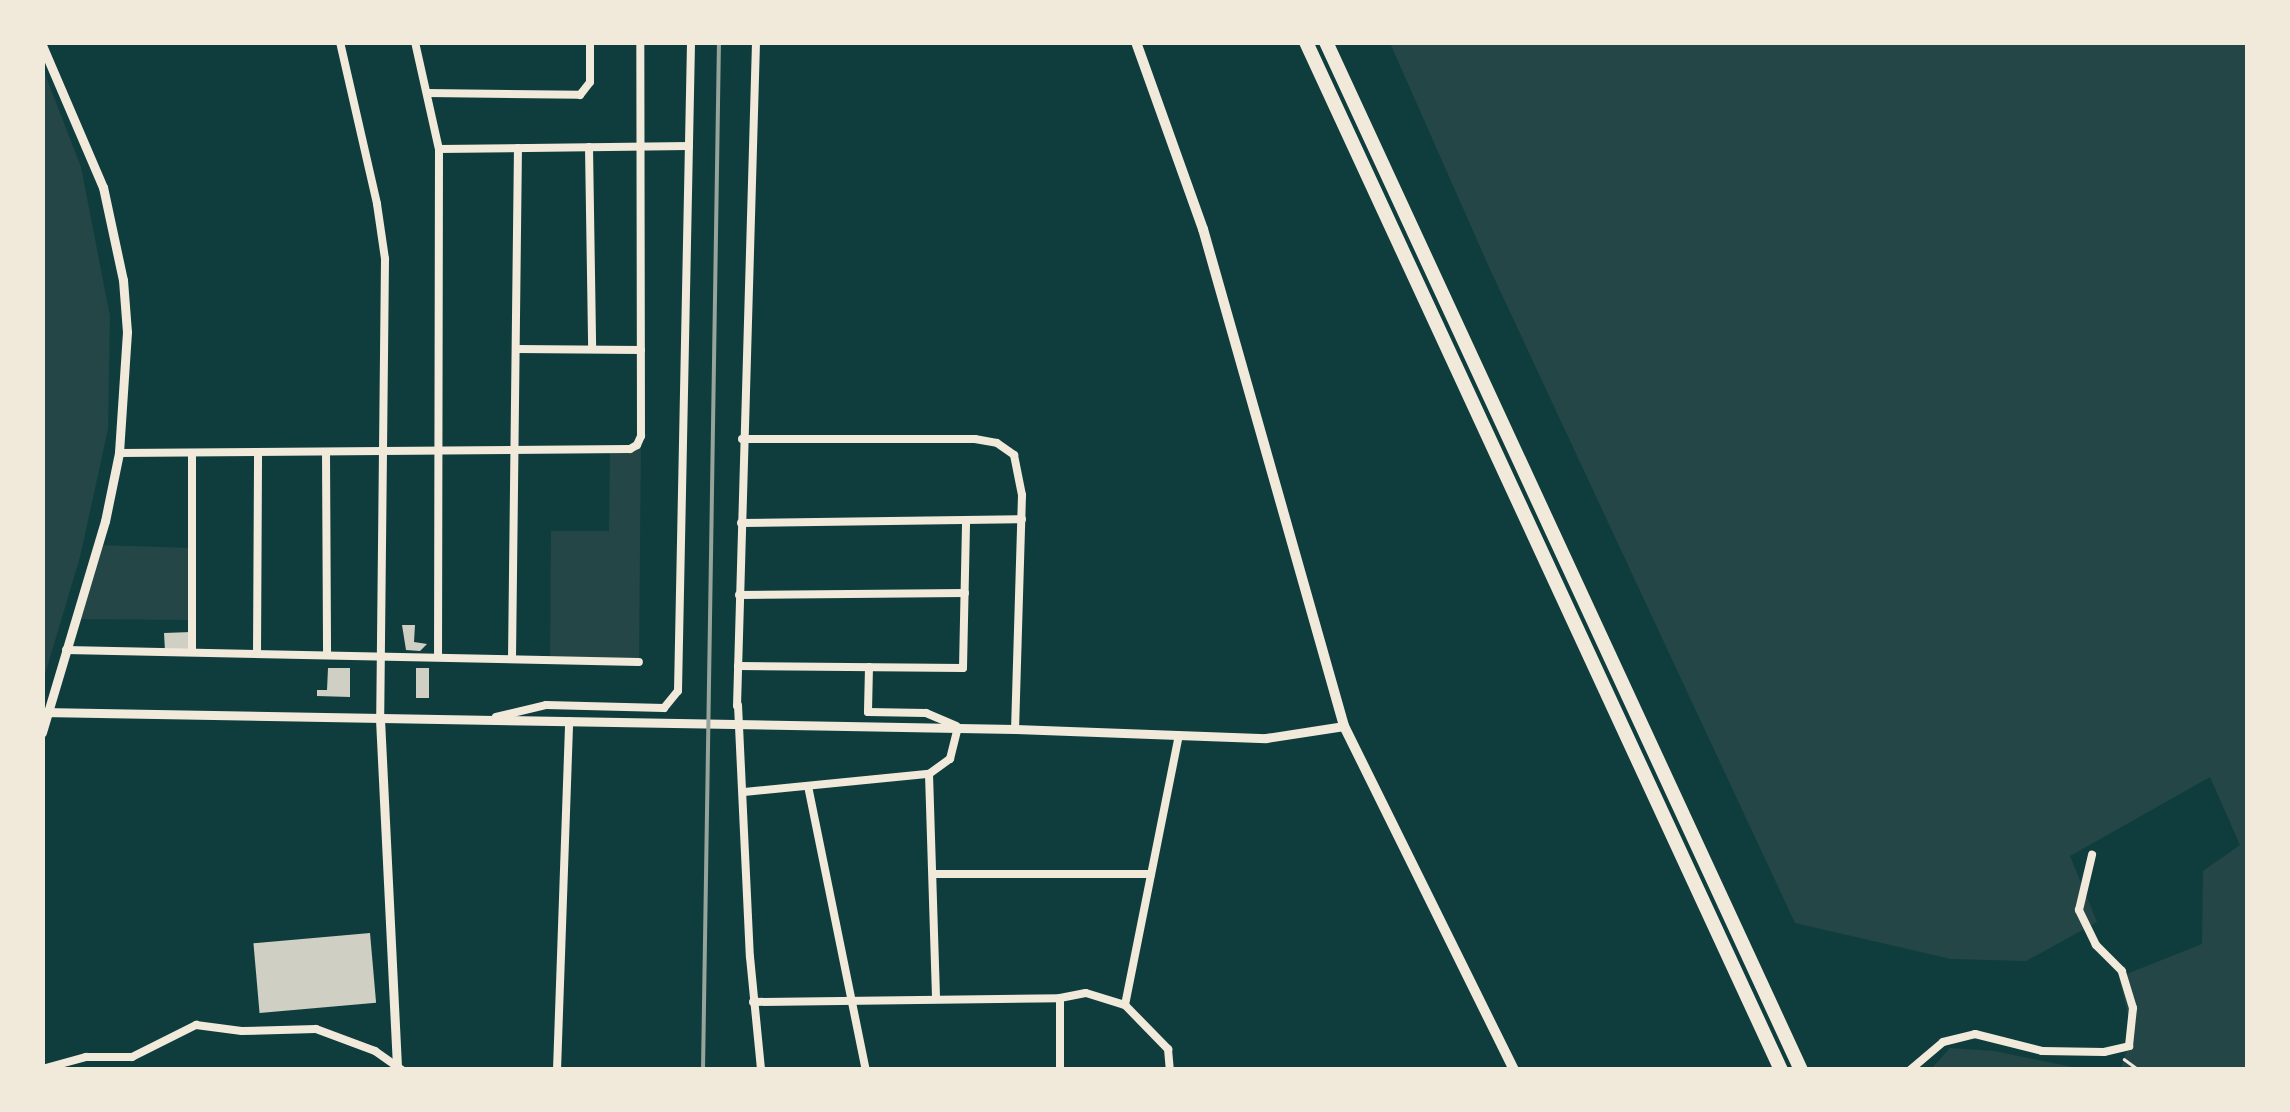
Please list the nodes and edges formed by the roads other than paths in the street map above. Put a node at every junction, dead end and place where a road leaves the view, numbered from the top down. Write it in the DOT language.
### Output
graph roads {
  1 [pos="340,42"];
  2 [pos="415,42"];
  3 [pos="590,42"];
  4 [pos="640,42"];
  5 [pos="691,42"];
  6 [pos="756,42"];
  7 [pos="1136,42"];
  8 [pos="1306,42"];
  9 [pos="1326,42"];
  10 [pos="42,45"];
  11 [pos="427,94"];
  12 [pos="640,146"];
  13 [pos="689,146"];
  14 [pos="590,147"];
  15 [pos="518,148"];
  16 [pos="439,149"];
  17 [pos="517,349"];
  18 [pos="592,350"];
  19 [pos="641,350"];
  20 [pos="742,438"];
  21 [pos="516,450"];
  22 [pos="439,451"];
  23 [pos="258,452"];
  24 [pos="326,452"];
  25 [pos="380,452"];
  26 [pos="119,453"];
  27 [pos="192,453"];
  28 [pos="966,520"];
  29 [pos="1022,520"];
  30 [pos="741,522"];
  31 [pos="965,593"];
  32 [pos="739,596"];
  33 [pos="66,650"];
  34 [pos="192,652"];
  35 [pos="258,654"];
  36 [pos="327,655"];
  37 [pos="380,656"];
  38 [pos="438,658"];
  39 [pos="512,659"];
  40 [pos="640,662"];
  41 [pos="738,666"];
  42 [pos="869,667"];
  43 [pos="45,712"];
  44 [pos="380,720"];
  45 [pos="481,720"];
  46 [pos="569,721"];
  47 [pos="1344,726"];
  48 [pos="1015,729"];
  49 [pos="961,730"];
  50 [pos="42,734"];
  51 [pos="1179,735"];
  52 [pos="929,774"];
  53 [pos="808,786"];
  54 [pos="744,789"];
  55 [pos="2092,854"];
  56 [pos="934,874"];
  57 [pos="1151,874"];
  58 [pos="936,998"];
  59 [pos="1060,998"];
  60 [pos="849,1000"];
  61 [pos="754,1002"];
  62 [pos="1125,1006"];
  63 [pos="398,1068"];
  64 [pos="42,1069"];
  65 [pos="557,1070"];
  66 [pos="761,1070"];
  67 [pos="866,1070"];
  68 [pos="1060,1070"];
  69 [pos="1170,1070"];
  70 [pos="1514,1070"];
  71 [pos="1781,1070"];
  72 [pos="1801,1070"];
  73 [pos="1910,1070"];
  1 -- 25 [label="street"];
  2 -- 11 [label="street"];
  3 -- 11 [label="street"];
  4 -- 12 [label="street"];
  5 -- 13 [label="street"];
  6 -- 20 [label="street"];
  7 -- 47 [label="main road"];
  8 -- 71 [label="highway"];
  9 -- 72 [label="highway"];
  10 -- 26 [label="street"];
  11 -- 16 [label="street"];
  12 -- 13 [label="street"];
  12 -- 14 [label="street"];
  12 -- 19 [label="street"];
  13 -- 45 [label="street"];
  14 -- 15 [label="street"];
  14 -- 18 [label="street"];
  15 -- 16 [label="street"];
  15 -- 17 [label="street"];
  16 -- 22 [label="street"];
  17 -- 18 [label="street"];
  17 -- 21 [label="street"];
  18 -- 19 [label="street"];
  19 -- 21 [label="street"];
  20 -- 29 [label="street"];
  20 -- 30 [label="street"];
  21 -- 22 [label="street"];
  21 -- 39 [label="street"];
  22 -- 25 [label="street"];
  22 -- 38 [label="street"];
  23 -- 24 [label="street"];
  23 -- 27 [label="street"];
  23 -- 35 [label="street"];
  24 -- 25 [label="street"];
  24 -- 36 [label="street"];
  25 -- 37 [label="street"];
  26 -- 27 [label="street"];
  26 -- 33 [label="street"];
  27 -- 34 [label="street"];
  28 -- 29 [label="street"];
  28 -- 30 [label="street"];
  28 -- 31 [label="street"];
  29 -- 48 [label="street"];
  30 -- 32 [label="street"];
  31 -- 32 [label="street"];
  31 -- 42 [label="street"];
  32 -- 41 [label="street"];
  33 -- 34 [label="street"];
  33 -- 43 [label="street"];
  34 -- 35 [label="street"];
  35 -- 36 [label="street"];
  36 -- 37 [label="street"];
  37 -- 38 [label="street"];
  37 -- 44 [label="street"];
  38 -- 39 [label="street"];
  39 -- 40 [label="street"];
  41 -- 42 [label="street"];
  41 -- 54 [label="street"];
  42 -- 49 [label="street"];
  43 -- 44 [label="street"];
  43 -- 50 [label="street"];
  44 -- 45 [label="street"];
  44 -- 63 [label="street"];
  45 -- 46 [label="street"];
  46 -- 49 [label="street"];
  46 -- 65 [label="street"];
  47 -- 51 [label="street"];
  47 -- 70 [label="main road"];
  48 -- 49 [label="street"];
  48 -- 51 [label="street"];
  49 -- 52 [label="street"];
  51 -- 57 [label="street"];
  52 -- 53 [label="street"];
  52 -- 56 [label="street"];
  53 -- 54 [label="street"];
  53 -- 60 [label="street"];
  54 -- 61 [label="street"];
  55 -- 73 [label="street"];
  56 -- 57 [label="street"];
  56 -- 58 [label="street"];
  57 -- 62 [label="street"];
  58 -- 59 [label="street"];
  58 -- 60 [label="street"];
  59 -- 62 [label="street"];
  59 -- 68 [label="street"];
  60 -- 61 [label="street"];
  60 -- 67 [label="street"];
  61 -- 66 [label="street"];
  62 -- 69 [label="street"];
  63 -- 64 [label="street"];
}
